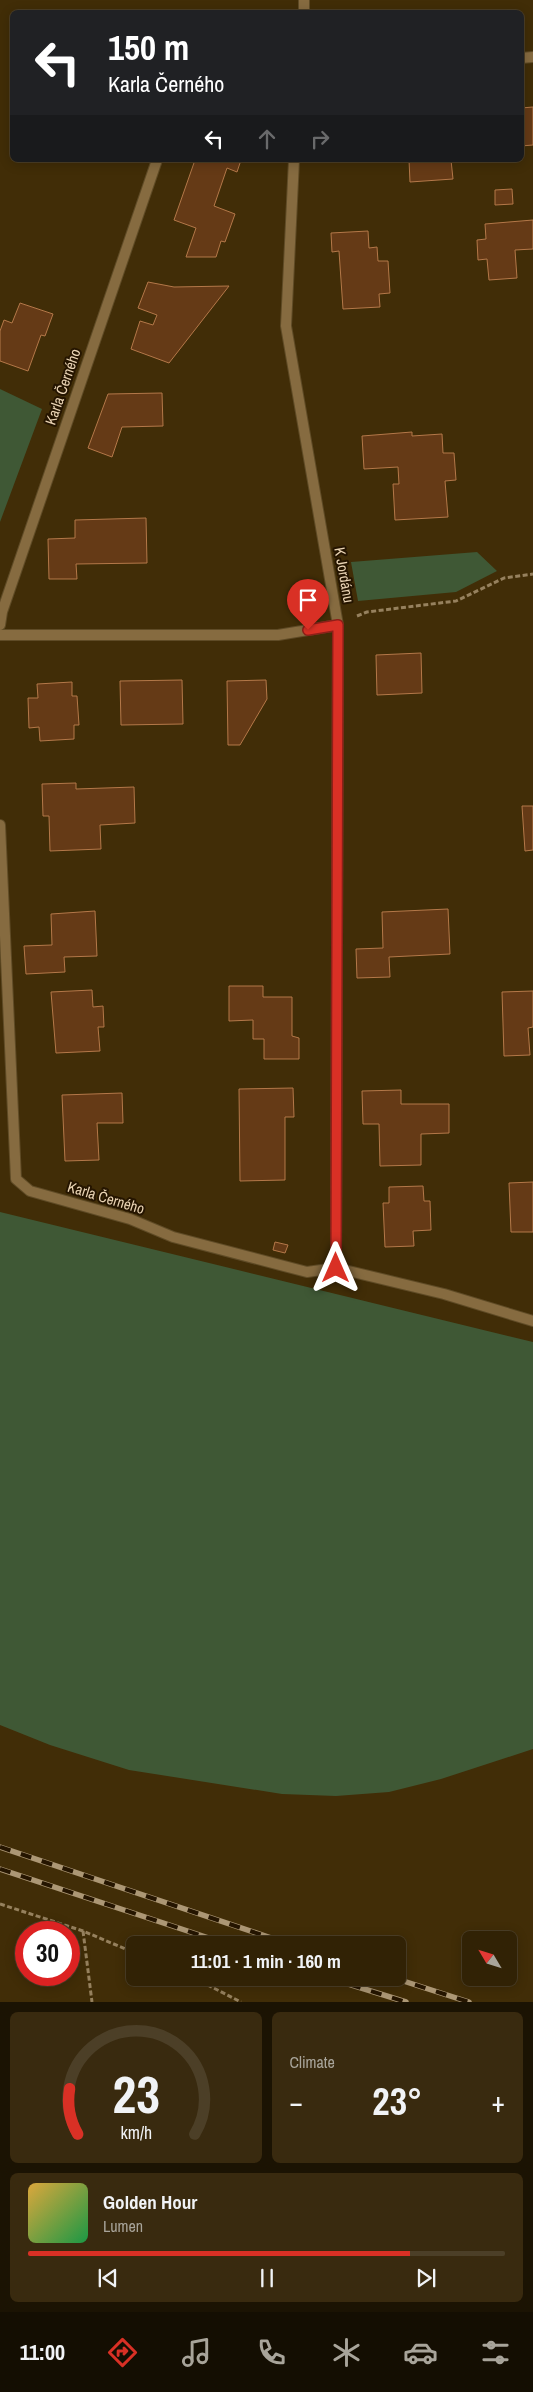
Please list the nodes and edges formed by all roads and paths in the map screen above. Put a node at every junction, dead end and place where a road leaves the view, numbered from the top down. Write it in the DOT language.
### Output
graph roads {
  1 [pos="157,162"];
  2 [pos="294,162"];
  3 [pos="533,574"];
  4 [pos="0,625"];
  5 [pos="338,625"];
  6 [pos="0,635"];
  7 [pos="0,825"];
  8 [pos="336,1268"];
  9 [pos="533,1321"];
  10 [pos="0,1904"];
  11 [pos="83,1931"];
  12 [pos="126,1949"];
  13 [pos="210,1986"];
  14 [pos="92,2002"];
  15 [pos="241,2002"];
  1 -- 4 [label="street, Karla Černého"];
  2 -- 5 [label="street, K Jordánu"];
  3 -- 5 [label="path"];
  5 -- 6 [label="street"];
  5 -- 8 [label="street, K Jordánu"];
  7 -- 8 [label="street, Karla Černého"];
  8 -- 9 [label="street, Karla Černého"];
  10 -- 11 [label="path"];
  11 -- 12 [label="path"];
  11 -- 14 [label="path"];
  13 -- 15 [label="path"];
}
